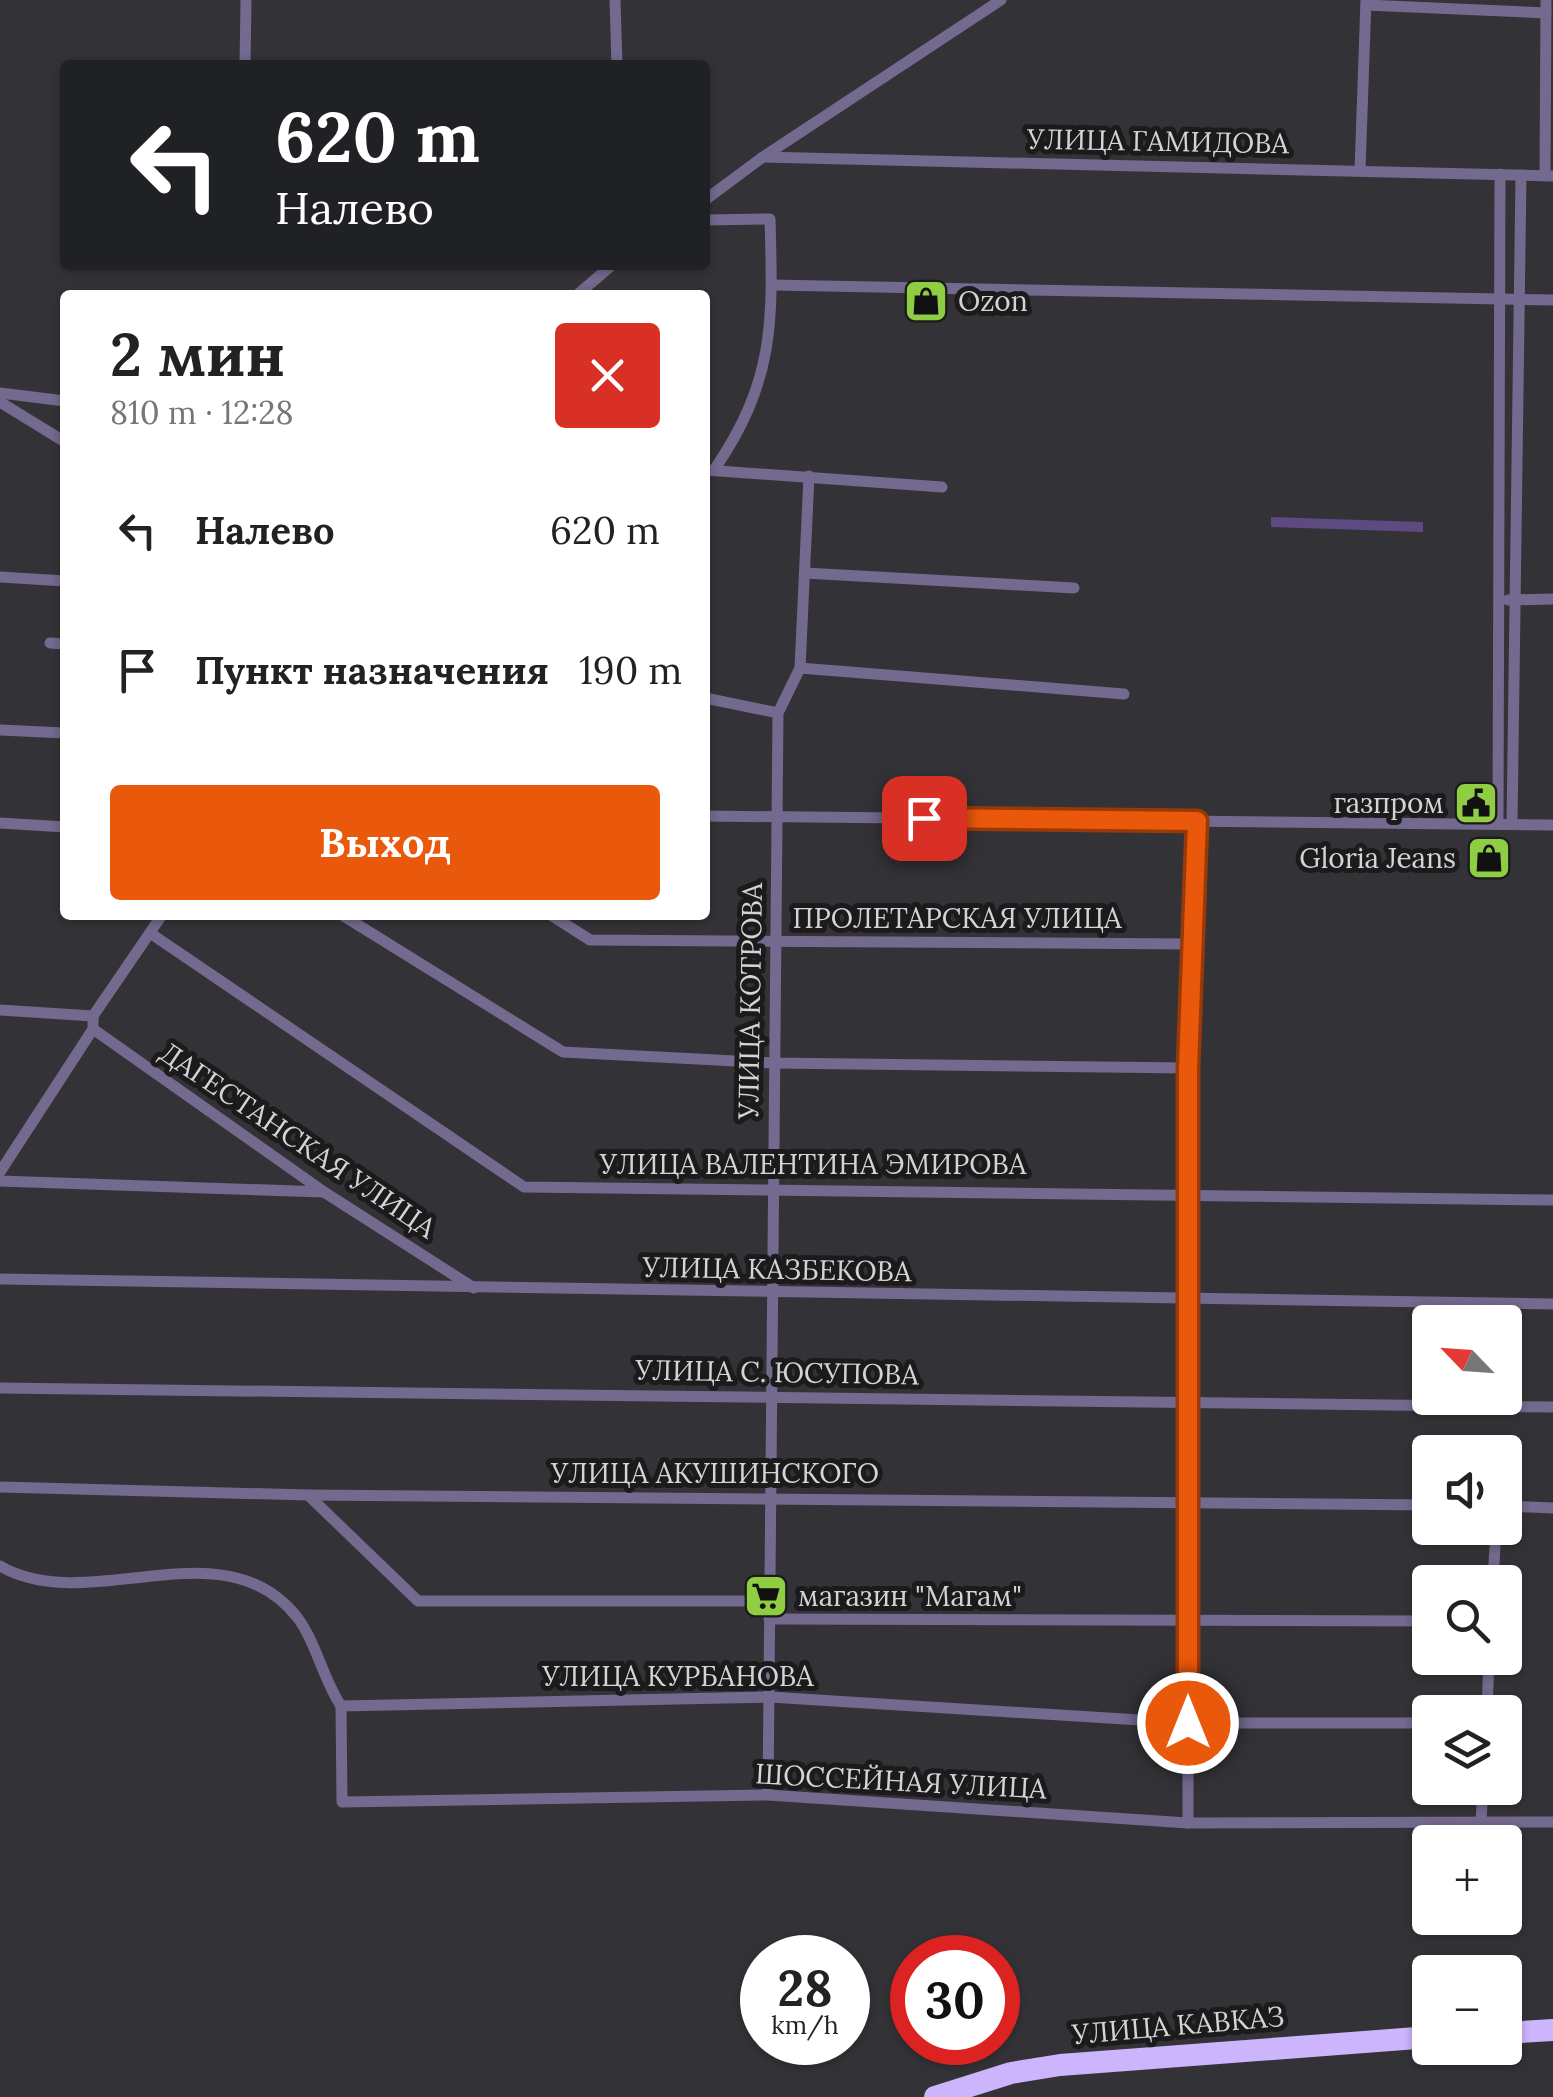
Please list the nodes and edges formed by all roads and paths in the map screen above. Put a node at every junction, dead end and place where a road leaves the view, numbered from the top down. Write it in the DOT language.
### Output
graph roads {
  1 [pos="246,0"];
  2 [pos="615,0"];
  3 [pos="1001,0"];
  4 [pos="1366,2"];
  5 [pos="1546,6"];
  6 [pos="245,60"];
  7 [pos="617,60"];
  8 [pos="763,157"];
  9 [pos="1360,170"];
  10 [pos="1500,174"];
  11 [pos="1521,175"];
  12 [pos="1549,176"];
  13 [pos="710,196"];
  14 [pos="710,220"];
  15 [pos="606,270"];
  16 [pos="772,285"];
  17 [pos="583,290"];
  18 [pos="1500,300"];
  19 [pos="1553,300"];
  20 [pos="1519,301"];
  21 [pos="0,393"];
  22 [pos="60,399"];
  23 [pos="0,402"];
  24 [pos="60,439"];
  25 [pos="710,470"];
  26 [pos="1499,472"];
  27 [pos="1517,472"];
  28 [pos="809,476"];
  29 [pos="942,487"];
  30 [pos="805,573"];
  31 [pos="0,577"];
  32 [pos="60,581"];
  33 [pos="1074,588"];
  34 [pos="1553,599"];
  35 [pos="1499,600"];
  36 [pos="1515,600"];
  37 [pos="50,643"];
  38 [pos="60,644"];
  39 [pos="800,668"];
  40 [pos="1124,694"];
  41 [pos="710,699"];
  42 [pos="778,713"];
  43 [pos="0,730"];
  44 [pos="60,733"];
  45 [pos="710,816"];
  46 [pos="776,816"];
  47 [pos="1197,821"];
  48 [pos="0,824"];
  49 [pos="1498,824"];
  50 [pos="1512,824"];
  51 [pos="1553,825"];
  52 [pos="60,827"];
  53 [pos="158,920"];
  54 [pos="350,920"];
  55 [pos="558,920"];
  56 [pos="150,932"];
  57 [pos="775,942"];
  58 [pos="1191,944"];
  59 [pos="0,1010"];
  60 [pos="93,1022"];
  61 [pos="774,1063"];
  62 [pos="1188,1068"];
  63 [pos="0,1172"];
  64 [pos="0,1182"];
  65 [pos="773,1189"];
  66 [pos="324,1192"];
  67 [pos="1188,1192"];
  68 [pos="1553,1200"];
  69 [pos="0,1279"];
  70 [pos="477,1289"];
  71 [pos="772,1294"];
  72 [pos="1188,1300"];
  73 [pos="1553,1304"];
  74 [pos="0,1388"];
  75 [pos="771,1397"];
  76 [pos="1188,1403"];
  77 [pos="1553,1407"];
  78 [pos="0,1486"];
  79 [pos="308,1495"];
  80 [pos="770,1498"];
  81 [pos="1188,1502"];
  82 [pos="1412,1505"];
  83 [pos="1522,1507"];
  84 [pos="1553,1508"];
  85 [pos="0,1566"];
  86 [pos="769,1601"];
  87 [pos="769,1619"];
  88 [pos="1188,1619"];
  89 [pos="1412,1621"];
  90 [pos="770,1696"];
  91 [pos="341,1706"];
  92 [pos="1188,1723"];
  93 [pos="1412,1723"];
  94 [pos="768,1795"];
  95 [pos="1482,1805"];
  96 [pos="1481,1822"];
  97 [pos="1553,1822"];
  98 [pos="1188,1824"];
  99 [pos="1553,2030"];
  100 [pos="1522,2032"];
  101 [pos="1412,2038"];
  102 [pos="936,2097"];
  1 -- 6 [label="street"];
  2 -- 7 [label="street"];
  3 -- 8 [label="street"];
  4 -- 5 [label="street"];
  4 -- 9 [label="street"];
  5 -- 12 [label="street"];
  8 -- 9 [label="street, УЛИЦА ГАМИДОВА"];
  8 -- 13 [label="street"];
  9 -- 10 [label="street, УЛИЦА ГАМИДОВА"];
  10 -- 11 [label="street, УЛИЦА ГАМИДОВА"];
  10 -- 18 [label="street"];
  11 -- 12 [label="street, УЛИЦА ГАМИДОВА"];
  11 -- 20 [label="street"];
  14 -- 16 [label="street"];
  15 -- 17 [label="street"];
  16 -- 18 [label="street"];
  16 -- 25 [label="street"];
  18 -- 20 [label="street"];
  18 -- 26 [label="street"];
  19 -- 20 [label="street"];
  20 -- 27 [label="street"];
  21 -- 22 [label="street"];
  23 -- 24 [label="street"];
  25 -- 28 [label="street"];
  26 -- 27 [label="street"];
  26 -- 35 [label="street"];
  27 -- 36 [label="street"];
  28 -- 29 [label="street"];
  28 -- 30 [label="street, УЛИЦА КОТРОВА"];
  30 -- 33 [label="street"];
  30 -- 39 [label="street, УЛИЦА КОТРОВА"];
  31 -- 32 [label="street"];
  34 -- 36 [label="street"];
  35 -- 36 [label="street"];
  35 -- 49 [label="street"];
  36 -- 50 [label="street"];
  37 -- 38 [label="street"];
  39 -- 40 [label="street"];
  39 -- 42 [label="street, УЛИЦА КОТРОВА"];
  41 -- 42 [label="street"];
  42 -- 46 [label="street, УЛИЦА КОТРОВА"];
  43 -- 44 [label="street"];
  45 -- 46 [label="street"];
  46 -- 47 [label="street"];
  46 -- 57 [label="street, УЛИЦА КОТРОВА"];
  47 -- 49 [label="street"];
  47 -- 58 [label="street"];
  48 -- 52 [label="street"];
  49 -- 50 [label="street"];
  50 -- 51 [label="street"];
  53 -- 56 [label="street"];
  54 -- 61 [label="street"];
  55 -- 57 [label="street, ПРОЛЕТАРСКАЯ УЛИЦА"];
  56 -- 60 [label="street"];
  56 -- 65 [label="street, УЛИЦА ВАЛЕНТИНА ЭМИРОВА"];
  57 -- 58 [label="street, ПРОЛЕТАРСКАЯ УЛИЦА"];
  57 -- 61 [label="street, УЛИЦА КОТРОВА"];
  58 -- 62 [label="street"];
  59 -- 60 [label="street"];
  60 -- 63 [label="street"];
  60 -- 66 [label="street, ДАГЕСТАНСКАЯ УЛИЦА"];
  61 -- 62 [label="street"];
  61 -- 65 [label="street, УЛИЦА КОТРОВА"];
  62 -- 67 [label="street"];
  64 -- 66 [label="street"];
  65 -- 67 [label="street, УЛИЦА ВАЛЕНТИНА ЭМИРОВА"];
  65 -- 71 [label="street, УЛИЦА КОТРОВА"];
  66 -- 70 [label="street, ДАГЕСТАНСКАЯ УЛИЦА"];
  67 -- 68 [label="street, УЛИЦА ВАЛЕНТИНА ЭМИРОВА"];
  67 -- 72 [label="street"];
  69 -- 70 [label="street, УЛИЦА КАЗБЕКОВА"];
  70 -- 71 [label="street, УЛИЦА КАЗБЕКОВА"];
  71 -- 72 [label="street, УЛИЦА КАЗБЕКОВА"];
  71 -- 75 [label="street, УЛИЦА КОТРОВА"];
  72 -- 73 [label="street, УЛИЦА КАЗБЕКОВА"];
  72 -- 76 [label="street"];
  74 -- 75 [label="street, УЛИЦА С. ЮСУПОВА"];
  75 -- 76 [label="street, УЛИЦА С. ЮСУПОВА"];
  75 -- 80 [label="street, УЛИЦА КОТРОВА"];
  76 -- 77 [label="street, УЛИЦА С. ЮСУПОВА"];
  76 -- 81 [label="street"];
  78 -- 79 [label="street, УЛИЦА АКУШИНСКОГО"];
  79 -- 80 [label="street, УЛИЦА АКУШИНСКОГО"];
  79 -- 86 [label="street"];
  80 -- 81 [label="street, УЛИЦА АКУШИНСКОГО"];
  80 -- 86 [label="street, УЛИЦА КОТРОВА"];
  81 -- 82 [label="street, УЛИЦА АКУШИНСКОГО"];
  81 -- 88 [label="street"];
  83 -- 84 [label="street"];
  85 -- 91 [label="street"];
  86 -- 87 [label="street, УЛИЦА КОТРОВА"];
  87 -- 88 [label="street"];
  87 -- 90 [label="street, УЛИЦА КОТРОВА"];
  88 -- 89 [label="street"];
  88 -- 92 [label="street"];
  90 -- 91 [label="street, УЛИЦА КУРБАНОВА"];
  90 -- 92 [label="street, УЛИЦА КУРБАНОВА"];
  90 -- 94 [label="street, УЛИЦА КОТРОВА"];
  91 -- 94 [label="street, ШОССЕЙНАЯ УЛИЦА"];
  92 -- 93 [label="street, УЛИЦА КУРБАНОВА"];
  92 -- 98 [label="street"];
  94 -- 98 [label="street, ШОССЕЙНАЯ УЛИЦА"];
  95 -- 96 [label="street"];
  96 -- 97 [label="street, ШОССЕЙНАЯ УЛИЦА"];
  96 -- 98 [label="street, ШОССЕЙНАЯ УЛИЦА"];
  99 -- 100 [label="highway"];
  101 -- 102 [label="highway, УЛИЦА КАВКАЗ"];
}
